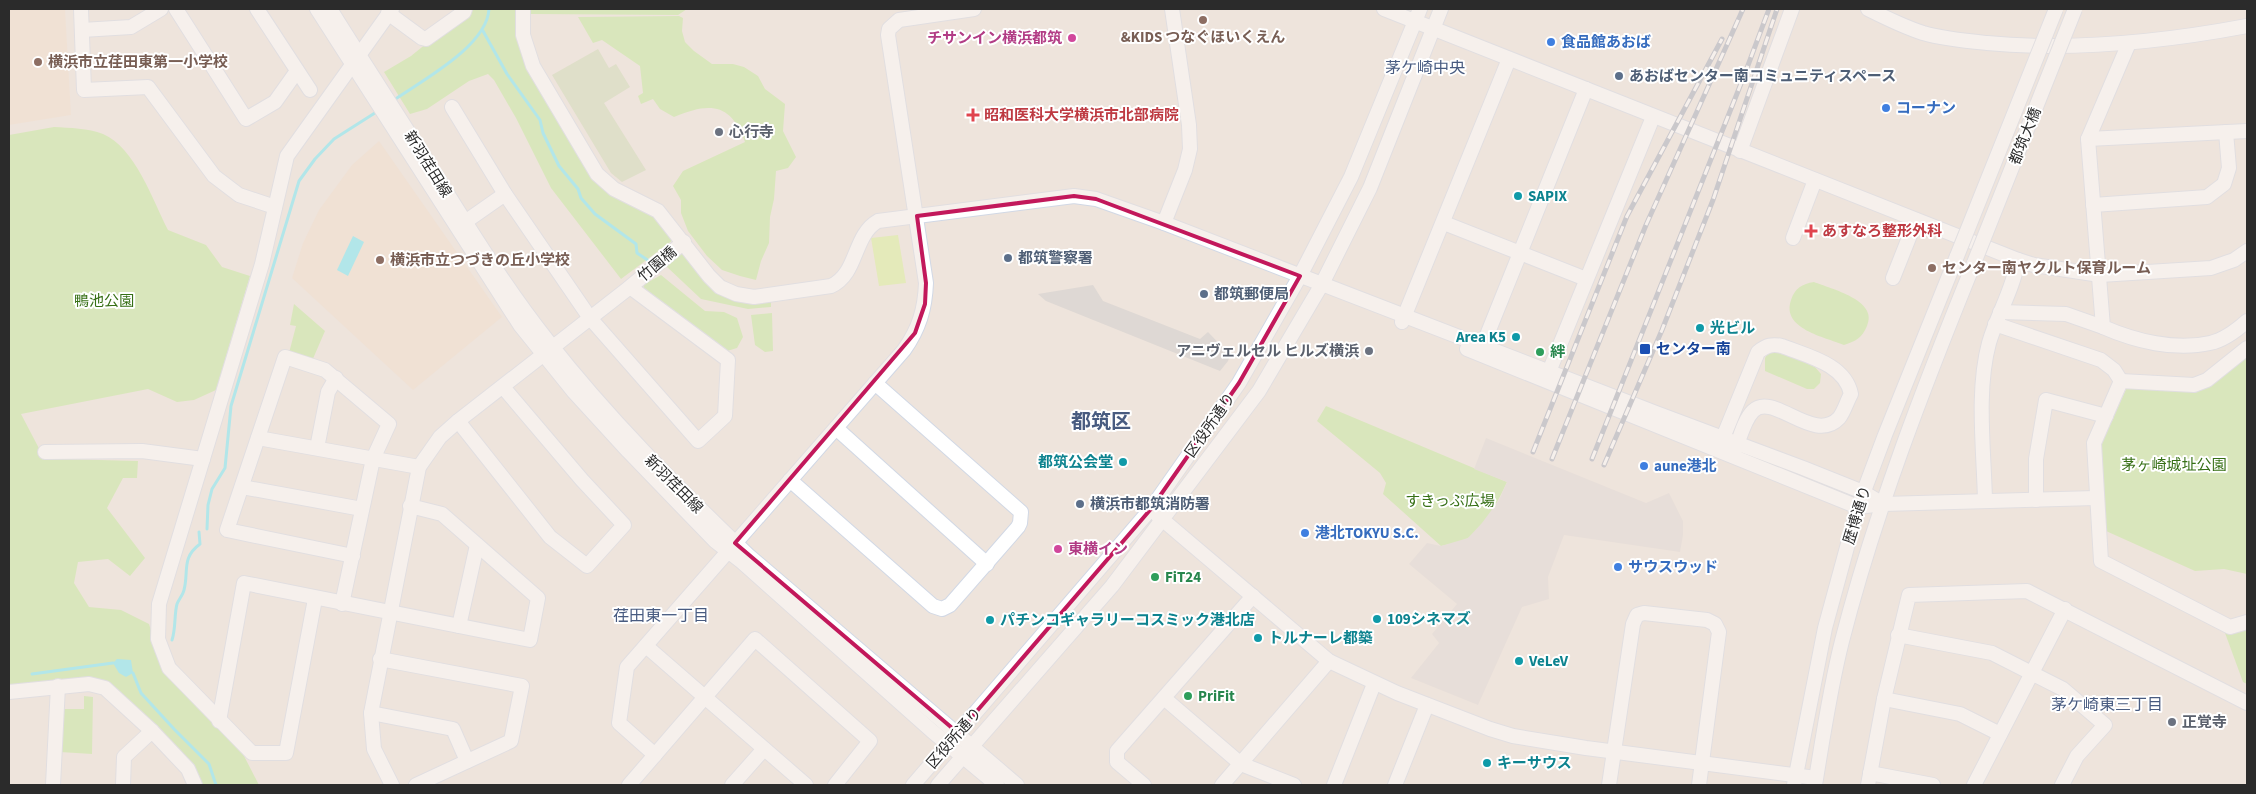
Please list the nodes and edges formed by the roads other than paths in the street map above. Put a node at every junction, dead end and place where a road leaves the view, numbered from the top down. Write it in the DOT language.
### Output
graph roads {
  1 [pos="81,9"];
  2 [pos="161,9"];
  3 [pos="176,9"];
  4 [pos="257,9"];
  5 [pos="317,9"];
  6 [pos="330,9"];
  7 [pos="465,9"];
  8 [pos="523,9"];
  9 [pos="974,9"];
  10 [pos="1172,9"];
  11 [pos="1384,9"];
  12 [pos="1441,9"];
  13 [pos="1792,9"];
  14 [pos="1868,9"];
  15 [pos="2056,9"];
  16 [pos="2075,9"];
  17 [pos="390,11"];
  18 [pos="1418,15"];
  19 [pos="2247,26"];
  20 [pos="1433,29"];
  21 [pos="82,30"];
  22 [pos="2130,43"];
  23 [pos="355,59"];
  24 [pos="1510,59"];
  25 [pos="297,71"];
  26 [pos="1586,89"];
  27 [pos="310,90"];
  28 [pos="452,107"];
  29 [pos="1654,117"];
  30 [pos="396,123"];
  31 [pos="2247,131"];
  32 [pos="2226,132"];
  33 [pos="2088,139"];
  34 [pos="1740,151"];
  35 [pos="1815,180"];
  36 [pos="505,194"];
  37 [pos="2093,205"];
  38 [pos="275,207"];
  39 [pos="917,216"];
  40 [pos="1916,220"];
  41 [pos="465,222"];
  42 [pos="1164,223"];
  43 [pos="1444,223"];
  44 [pos="1794,235"];
  45 [pos="684,242"];
  46 [pos="2247,251"];
  47 [pos="1520,255"];
  48 [pos="1957,256"];
  49 [pos="2018,260"];
  50 [pos="1974,263"];
  51 [pos="2100,275"];
  52 [pos="1300,276"];
  53 [pos="1893,278"];
  54 [pos="1586,279"];
  55 [pos="630,287"];
  56 [pos="1319,287"];
  57 [pos="590,318"];
  58 [pos="1998,318"];
  59 [pos="1404,319"];
  60 [pos="2247,321"];
  61 [pos="2103,327"];
  62 [pos="1483,345"];
  63 [pos="2247,348"];
  64 [pos="548,351"];
  65 [pos="1547,375"];
  66 [pos="336,378"];
  67 [pos="2121,381"];
  68 [pos="875,383"];
  69 [pos="503,387"];
  70 [pos="2106,416"];
  71 [pos="458,421"];
  72 [pos="836,428"];
  73 [pos="258,438"];
  74 [pos="1739,442"];
  75 [pos="1720,444"];
  76 [pos="317,448"];
  77 [pos="45,452"];
  78 [pos="1732,456"];
  79 [pos="203,459"];
  80 [pos="373,459"];
  81 [pos="419,467"];
  82 [pos="790,480"];
  83 [pos="242,486"];
  84 [pos="1863,492"];
  85 [pos="2096,498"];
  86 [pos="1985,500"];
  87 [pos="2036,500"];
  88 [pos="1883,504"];
  89 [pos="410,506"];
  90 [pos="1858,508"];
  91 [pos="362,509"];
  92 [pos="1150,510"];
  93 [pos="1164,520"];
  94 [pos="477,545"];
  95 [pos="732,547"];
  96 [pos="353,556"];
  97 [pos="987,564"];
  98 [pos="1252,596"];
  99 [pos="314,599"];
  100 [pos="342,604"];
  101 [pos="2065,609"];
  102 [pos="389,613"];
  103 [pos="2247,622"];
  104 [pos="459,626"];
  105 [pos="1898,635"];
  106 [pos="646,646"];
  107 [pos="380,659"];
  108 [pos="1328,661"];
  109 [pos="2032,674"];
  110 [pos="1374,684"];
  111 [pos="58,686"];
  112 [pos="9,692"];
  113 [pos="704,697"];
  114 [pos="1164,698"];
  115 [pos="1884,699"];
  116 [pos="2247,703"];
  117 [pos="1427,705"];
  118 [pos="371,713"];
  119 [pos="220,721"];
  120 [pos="152,731"];
  121 [pos="958,733"];
  122 [pos="2000,734"];
  123 [pos="948,745"];
  124 [pos="973,746"];
  125 [pos="764,749"];
  126 [pos="1614,751"];
  127 [pos="655,754"];
  128 [pos="963,757"];
  129 [pos="467,761"];
  130 [pos="1702,762"];
  131 [pos="1241,764"];
  132 [pos="1869,779"];
  133 [pos="1795,780"];
  134 [pos="1815,781"];
  135 [pos="53,785"];
  136 [pos="123,785"];
  137 [pos="195,785"];
  138 [pos="392,785"];
  139 [pos="416,785"];
  140 [pos="629,785"];
  141 [pos="732,785"];
  142 [pos="806,785"];
  143 [pos="835,785"];
  144 [pos="913,785"];
  145 [pos="938,785"];
  146 [pos="997,785"];
  147 [pos="1017,785"];
  148 [pos="1144,785"];
  149 [pos="1222,785"];
  150 [pos="1294,785"];
  151 [pos="1334,785"];
  152 [pos="1395,785"];
  153 [pos="1609,785"];
  154 [pos="1699,785"];
  155 [pos="1933,785"];
  156 [pos="1974,785"];
  157 [pos="2062,785"];
  1 -- 21 [label="street"];
  2 -- 21 [label="street"];
  3 -- 25 [label="street"];
  4 -- 25 [label="street"];
  5 -- 23 [label="street"];
  6 -- 23 [label="street"];
  7 -- 17 [label="street"];
  8 -- 45 [label="street"];
  9 -- 39 [label="street"];
  10 -- 42 [label="street"];
  11 -- 18 [label="street"];
  12 -- 20 [label="street, 区役所通り"];
  13 -- 34 [label="street"];
  14 -- 22 [label="street"];
  15 -- 48 [label="street, 都筑大橋, bridge"];
  16 -- 50 [label="street, 都筑大橋, bridge"];
  17 -- 23 [label="street"];
  18 -- 20 [label="street"];
  18 -- 52 [label="street, 区役所通り"];
  19 -- 22 [label="street"];
  20 -- 24 [label="street"];
  20 -- 56 [label="street, 区役所通り"];
  21 -- 38 [label="street"];
  22 -- 33 [label="street"];
  23 -- 30 [label="street"];
  23 -- 38 [label="street"];
  24 -- 26 [label="street"];
  24 -- 43 [label="street"];
  25 -- 27 [label="street"];
  26 -- 29 [label="street"];
  26 -- 47 [label="street"];
  28 -- 36 [label="street"];
  29 -- 34 [label="street"];
  29 -- 54 [label="street"];
  30 -- 41 [label="street, 新羽荏田線"];
  30 -- 64 [label="street, 新羽荏田線"];
  31 -- 32 [label="street"];
  32 -- 33 [label="street"];
  32 -- 37 [label="street"];
  33 -- 37 [label="street"];
  34 -- 35 [label="street"];
  35 -- 40 [label="street"];
  35 -- 44 [label="street"];
  36 -- 41 [label="street"];
  36 -- 57 [label="street"];
  37 -- 51 [label="street"];
  38 -- 79 [label="street"];
  39 -- 42 [label="street"];
  39 -- 45 [label="street"];
  39 -- 68 [label="street"];
  40 -- 49 [label="street"];
  40 -- 53 [label="street"];
  41 -- 64 [label="street, 新羽荏田線"];
  42 -- 52 [label="street"];
  43 -- 47 [label="street"];
  43 -- 59 [label="street"];
  45 -- 55 [label="street, 竹園橋"];
  46 -- 51 [label="street"];
  47 -- 54 [label="street"];
  47 -- 62 [label="street"];
  48 -- 84 [label="street, 歴博通り"];
  49 -- 51 [label="street"];
  49 -- 58 [label="street"];
  50 -- 88 [label="street, 歴博通り"];
  51 -- 61 [label="street"];
  52 -- 56 [label="street"];
  52 -- 92 [label="street, 区役所通り"];
  54 -- 65 [label="street"];
  55 -- 57 [label="street, 竹園橋"];
  55 -- 57 [label="street"];
  56 -- 59 [label="street"];
  56 -- 93 [label="street, 区役所通り"];
  57 -- 64 [label="street, 竹園橋"];
  58 -- 61 [label="street"];
  58 -- 67 [label="street"];
  58 -- 86 [label="street"];
  59 -- 62 [label="street"];
  59 -- 65 [label="street"];
  60 -- 61 [label="street"];
  62 -- 65 [label="street"];
  63 -- 67 [label="street"];
  64 -- 69 [label="street, 竹園橋"];
  64 -- 95 [label="street, 新羽荏田線"];
  65 -- 75 [label="street"];
  66 -- 73 [label="street"];
  66 -- 76 [label="street"];
  66 -- 80 [label="street"];
  67 -- 70 [label="street"];
  68 -- 72 [label="street"];
  68 -- 97 [label="street"];
  69 -- 71 [label="street, 竹園橋"];
  69 -- 71 [label="street"];
  70 -- 85 [label="street"];
  70 -- 87 [label="street"];
  71 -- 81 [label="street, 竹園橋"];
  72 -- 82 [label="street"];
  72 -- 97 [label="street"];
  73 -- 76 [label="street"];
  73 -- 83 [label="street"];
  74 -- 75 [label="street"];
  74 -- 75 [label="street"];
  74 -- 78 [label="street"];
  74 -- 84 [label="street"];
  75 -- 78 [label="street"];
  76 -- 80 [label="street"];
  77 -- 79 [label="street"];
  78 -- 90 [label="street"];
  79 -- 119 [label="street"];
  80 -- 81 [label="street"];
  80 -- 91 [label="street"];
  81 -- 89 [label="street"];
  82 -- 95 [label="street"];
  82 -- 97 [label="street"];
  83 -- 91 [label="street"];
  83 -- 96 [label="street"];
  84 -- 88 [label="street"];
  84 -- 90 [label="street, 歴博通り"];
  85 -- 87 [label="street"];
  85 -- 103 [label="street"];
  86 -- 87 [label="street"];
  86 -- 88 [label="street"];
  88 -- 90 [label="street"];
  88 -- 134 [label="street, 歴博通り"];
  89 -- 94 [label="street"];
  89 -- 102 [label="street"];
  90 -- 133 [label="street, 歴博通り"];
  91 -- 96 [label="street"];
  92 -- 93 [label="street"];
  92 -- 121 [label="street, 区役所通り"];
  93 -- 98 [label="street"];
  93 -- 124 [label="street, 区役所通り"];
  94 -- 104 [label="street"];
  94 -- 104 [label="street"];
  95 -- 106 [label="street"];
  95 -- 121 [label="street, 新羽荏田線"];
  95 -- 123 [label="street, 新羽荏田線"];
  96 -- 100 [label="street"];
  98 -- 108 [label="street"];
  98 -- 114 [label="street"];
  99 -- 100 [label="street"];
  99 -- 119 [label="street"];
  99 -- 119 [label="street"];
  100 -- 102 [label="street"];
  101 -- 105 [label="street"];
  101 -- 109 [label="street"];
  101 -- 116 [label="street"];
  102 -- 104 [label="street"];
  102 -- 107 [label="street"];
  105 -- 109 [label="street"];
  105 -- 115 [label="street"];
  106 -- 113 [label="street"];
  106 -- 127 [label="street"];
  107 -- 118 [label="street"];
  107 -- 129 [label="street"];
  108 -- 110 [label="street"];
  108 -- 131 [label="street"];
  109 -- 122 [label="street"];
  109 -- 157 [label="street"];
  110 -- 117 [label="street"];
  110 -- 151 [label="street"];
  111 -- 112 [label="street"];
  111 -- 120 [label="street"];
  111 -- 135 [label="street"];
  113 -- 125 [label="street"];
  113 -- 127 [label="street"];
  113 -- 143 [label="street"];
  114 -- 131 [label="street"];
  114 -- 148 [label="street"];
  115 -- 122 [label="street"];
  115 -- 132 [label="street"];
  117 -- 126 [label="street"];
  117 -- 152 [label="street"];
  118 -- 129 [label="street"];
  118 -- 138 [label="street"];
  120 -- 136 [label="street"];
  120 -- 137 [label="street"];
  121 -- 123 [label="street, 区役所通り"];
  121 -- 124 [label="street, 新羽荏田線"];
  122 -- 156 [label="street"];
  123 -- 128 [label="street, 新羽荏田線"];
  123 -- 144 [label="street, 区役所通り"];
  124 -- 128 [label="street, 区役所通り"];
  124 -- 147 [label="street, 新羽荏田線"];
  125 -- 141 [label="street"];
  125 -- 142 [label="street"];
  126 -- 130 [label="street"];
  126 -- 130 [label="street"];
  126 -- 153 [label="street"];
  127 -- 140 [label="street"];
  128 -- 145 [label="street, 区役所通り"];
  128 -- 146 [label="street, 新羽荏田線"];
  129 -- 139 [label="street"];
  130 -- 133 [label="street"];
  130 -- 154 [label="street"];
  131 -- 149 [label="street"];
  131 -- 150 [label="street"];
  132 -- 155 [label="street"];
  133 -- 134 [label="street"];
}
